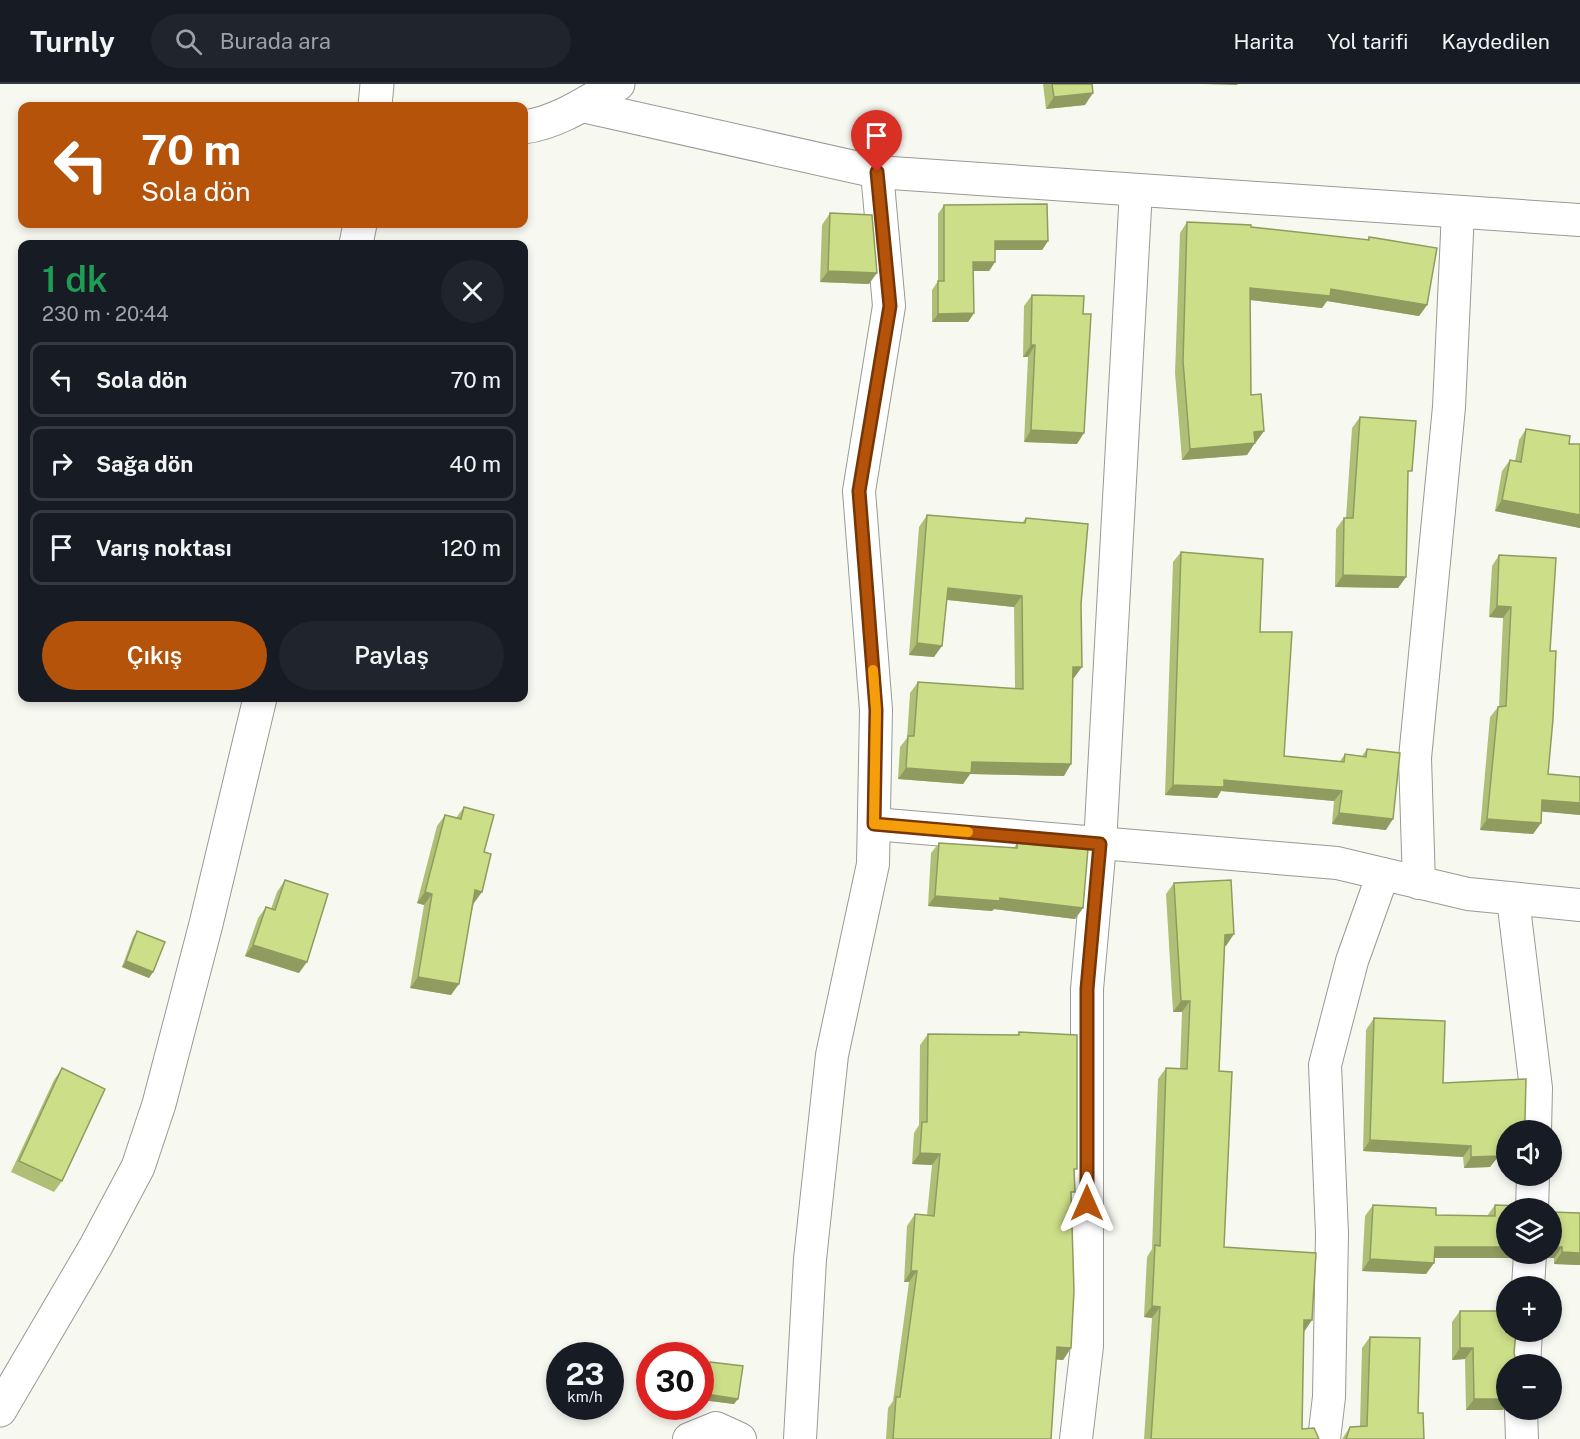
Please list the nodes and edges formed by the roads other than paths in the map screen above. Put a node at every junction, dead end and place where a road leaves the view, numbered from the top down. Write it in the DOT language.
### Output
graph roads {
  1 [pos="377,84"];
  2 [pos="618,84"];
  3 [pos="375,102"];
  4 [pos="582,106"];
  5 [pos="528,126"];
  6 [pos="877,172"];
  7 [pos="1136,190"];
  8 [pos="1458,212"];
  9 [pos="1580,220"];
  10 [pos="259,702"];
  11 [pos="874,824"];
  12 [pos="1100,844"];
  13 [pos="1383,874"];
  14 [pos="1419,883"];
  15 [pos="1513,899"];
  16 [pos="1580,905"];
  17 [pos="1535,1120"];
  18 [pos="4,1403"];
  19 [pos="1521,1420"];
  20 [pos="0,1428"];
  21 [pos="689,1439"];
  22 [pos="740,1439"];
  23 [pos="800,1439"];
  24 [pos="1076,1439"];
  25 [pos="1324,1439"];
  26 [pos="1522,1439"];
  1 -- 3 [label="main road"];
  2 -- 4 [label="main road"];
  4 -- 5 [label="main road"];
  4 -- 6 [label="street"];
  6 -- 7 [label="street"];
  6 -- 11 [label="street"];
  7 -- 8 [label="street"];
  7 -- 12 [label="street"];
  8 -- 9 [label="street"];
  8 -- 14 [label="street"];
  10 -- 18 [label="main road"];
  11 -- 12 [label="street"];
  11 -- 23 [label="street"];
  12 -- 13 [label="street"];
  12 -- 24 [label="street"];
  13 -- 14 [label="street"];
  13 -- 25 [label="street"];
  14 -- 15 [label="street"];
  15 -- 16 [label="street"];
  15 -- 17 [label="street"];
  18 -- 20 [label="street"];
  19 -- 26 [label="street"];
  21 -- 22 [label="street"];
}
